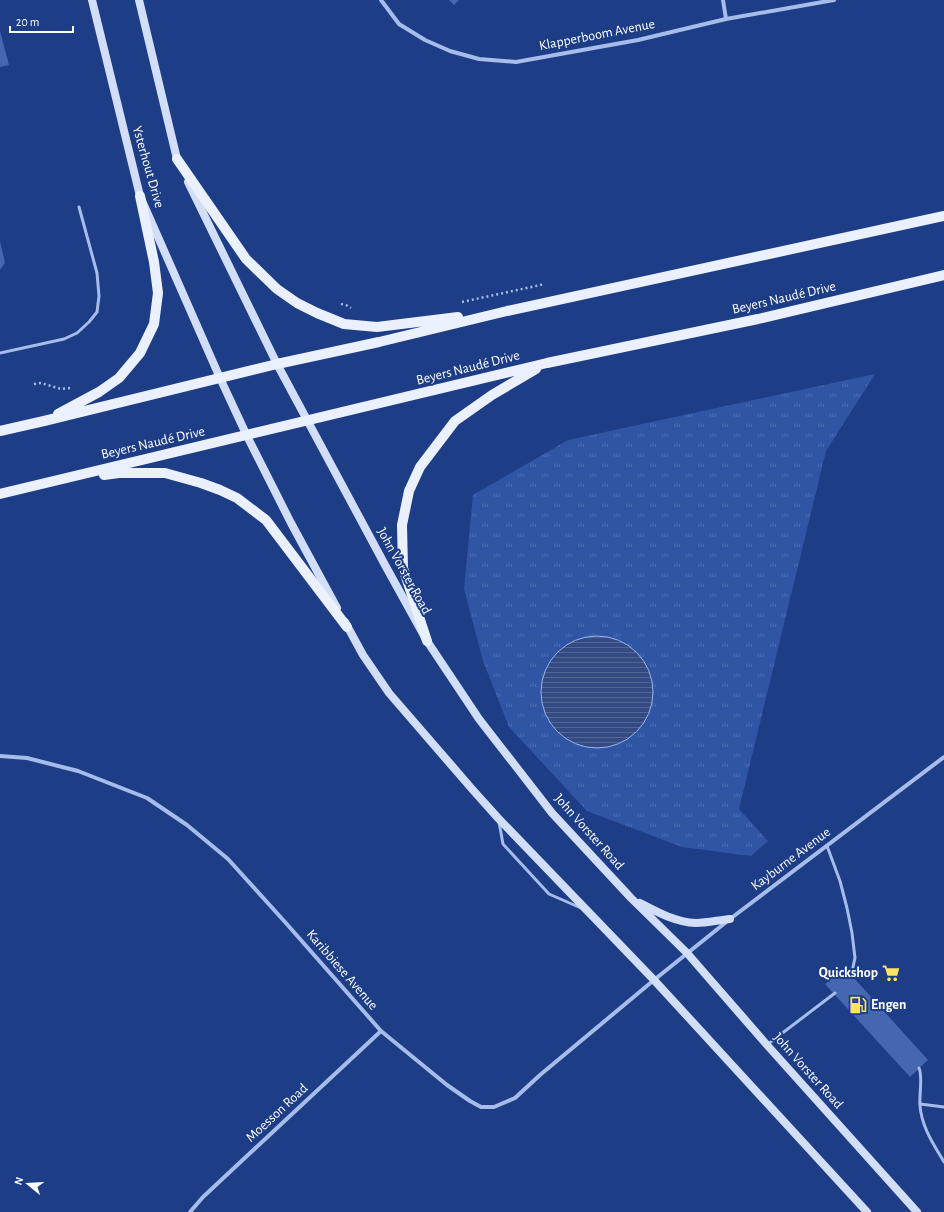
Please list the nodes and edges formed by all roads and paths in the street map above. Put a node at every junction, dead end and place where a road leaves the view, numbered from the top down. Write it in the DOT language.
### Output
graph roads {
  1 [pos="92,0"];
  2 [pos="139,0"];
  3 [pos="382,0"];
  4 [pos="723,0"];
  5 [pos="834,0"];
  6 [pos="726,19"];
  7 [pos="177,159"];
  8 [pos="140,196"];
  9 [pos="79,207"];
  10 [pos="944,216"];
  11 [pos="944,275"];
  12 [pos="545,284"];
  13 [pos="340,304"];
  14 [pos="455,304"];
  15 [pos="356,310"];
  16 [pos="507,311"];
  17 [pos="0,353"];
  18 [pos="547,363"];
  19 [pos="277,364"];
  20 [pos="220,378"];
  21 [pos="34,384"];
  22 [pos="74,388"];
  23 [pos="308,421"];
  24 [pos="44,422"];
  25 [pos="0,431"];
  26 [pos="247,436"];
  27 [pos="63,479"];
  28 [pos="0,494"];
  29 [pos="347,627"];
  30 [pos="427,641"];
  31 [pos="0,756"];
  32 [pos="944,757"];
  33 [pos="498,818"];
  34 [pos="827,846"];
  35 [pos="631,898"];
  36 [pos="586,910"];
  37 [pos="730,919"];
  38 [pos="687,953"];
  39 [pos="851,976"];
  40 [pos="654,980"];
  41 [pos="835,993"];
  42 [pos="381,1031"];
  43 [pos="767,1045"];
  44 [pos="919,1068"];
  45 [pos="920,1104"];
  46 [pos="944,1107"];
  47 [pos="944,1162"];
  48 [pos="190,1212"];
  49 [pos="867,1212"];
  50 [pos="917,1212"];
  1 -- 8 [label="main road, Ysterhout Drive"];
  2 -- 7 [label="main road"];
  3 -- 6 [label="street, Klapperboom Avenue"];
  4 -- 6 [label="street"];
  5 -- 6 [label="street, Klapperboom Avenue"];
  7 -- 16 [label="main road"];
  7 -- 19 [label="main road"];
  8 -- 20 [label="main road, Ysterhout Drive"];
  8 -- 24 [label="main road"];
  9 -- 17 [label="lane"];
  10 -- 16 [label="main road"];
  11 -- 18 [label="main road, Beyers Naudé Drive"];
  12 -- 14 [label="path"];
  13 -- 15 [label="path"];
  16 -- 19 [label="main road"];
  18 -- 23 [label="main road, Beyers Naudé Drive"];
  18 -- 30 [label="main road"];
  19 -- 20 [label="main road"];
  19 -- 23 [label="main road, John Vorster Road"];
  20 -- 24 [label="main road"];
  20 -- 26 [label="main road, Ysterhout Drive"];
  21 -- 22 [label="path"];
  23 -- 26 [label="main road, Beyers Naudé Drive"];
  23 -- 30 [label="main road, John Vorster Road"];
  24 -- 25 [label="main road"];
  26 -- 27 [label="main road, Beyers Naudé Drive"];
  26 -- 29 [label="main road"];
  27 -- 28 [label="main road, Beyers Naudé Drive"];
  27 -- 29 [label="main road"];
  29 -- 33 [label="main road"];
  30 -- 35 [label="main road, John Vorster Road"];
  31 -- 42 [label="street, Karibbiese Avenue"];
  32 -- 34 [label="street, Kayburne Avenue"];
  33 -- 36 [label="main road"];
  33 -- 36 [label="lane"];
  34 -- 37 [label="street, Kayburne Avenue"];
  34 -- 39 [label="lane"];
  35 -- 37 [label="main road"];
  35 -- 38 [label="main road, John Vorster Road"];
  36 -- 40 [label="main road"];
  37 -- 38 [label="street, Kayburne Avenue"];
  38 -- 40 [label="street, Kayburne Avenue"];
  38 -- 43 [label="main road, John Vorster Road"];
  40 -- 42 [label="street, Karibbiese Avenue"];
  40 -- 49 [label="main road"];
  41 -- 43 [label="lane"];
  42 -- 48 [label="street, Moesson Road"];
  43 -- 50 [label="main road, John Vorster Road"];
  44 -- 45 [label="lane"];
  45 -- 46 [label="lane"];
  45 -- 47 [label="lane"];
}
